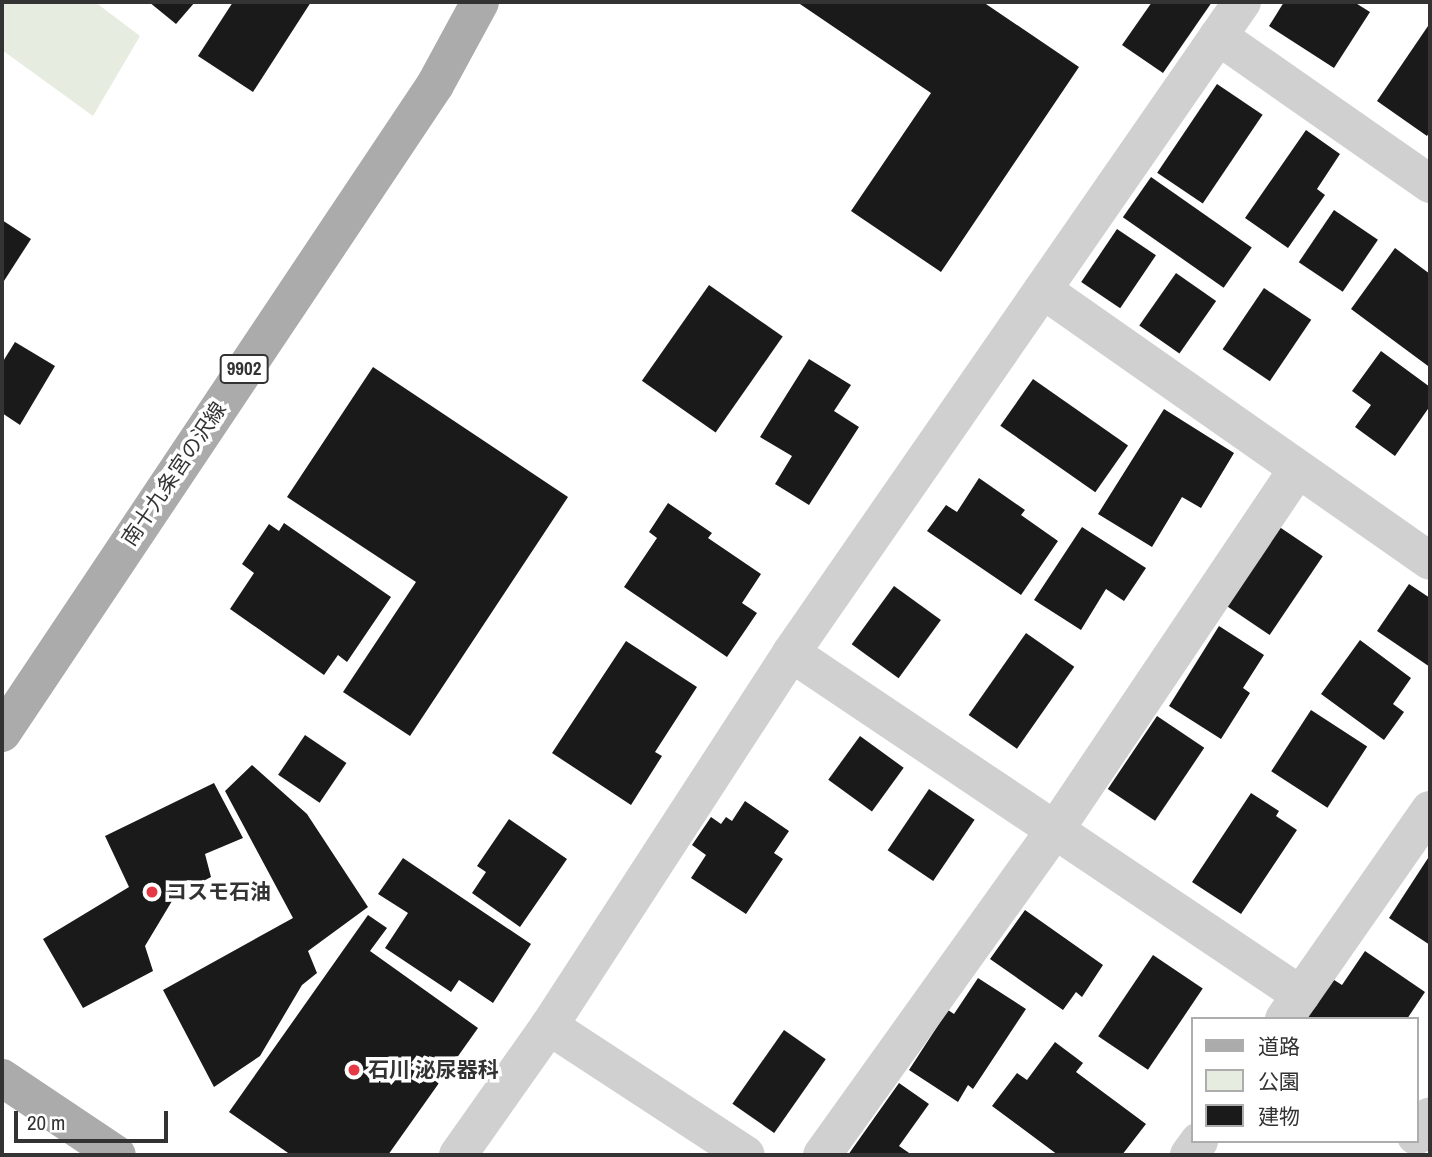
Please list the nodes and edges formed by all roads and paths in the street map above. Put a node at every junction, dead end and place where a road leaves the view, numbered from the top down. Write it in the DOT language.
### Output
graph roads {
  1 [pos="480,2"];
  2 [pos="1242,2"];
  3 [pos="1218,36"];
  4 [pos="1430,184"];
  5 [pos="1042,290"];
  6 [pos="1298,469"];
  7 [pos="1430,561"];
  8 [pos="791,653"];
  9 [pos="2,733"];
  10 [pos="1430,810"];
  11 [pos="1055,830"];
  12 [pos="1293,1007"];
  13 [pos="549,1026"];
  14 [pos="2,1077"];
  15 [pos="1430,1116"];
  16 [pos="1418,1133"];
  17 [pos="117,1155"];
  18 [pos="458,1155"];
  19 [pos="746,1155"];
  20 [pos="822,1155"];
  1 -- 9 [label="main road, 南十九条宮の沢線 / 9902"];
  2 -- 3 [label="street"];
  3 -- 4 [label="street"];
  3 -- 5 [label="street"];
  5 -- 6 [label="street"];
  5 -- 8 [label="street"];
  6 -- 7 [label="street"];
  6 -- 11 [label="street"];
  8 -- 11 [label="street"];
  8 -- 13 [label="street"];
  10 -- 12 [label="street"];
  11 -- 12 [label="street"];
  11 -- 20 [label="street"];
  13 -- 18 [label="street"];
  13 -- 19 [label="street"];
  14 -- 17 [label="main road"];
  15 -- 16 [label="street"];
}
